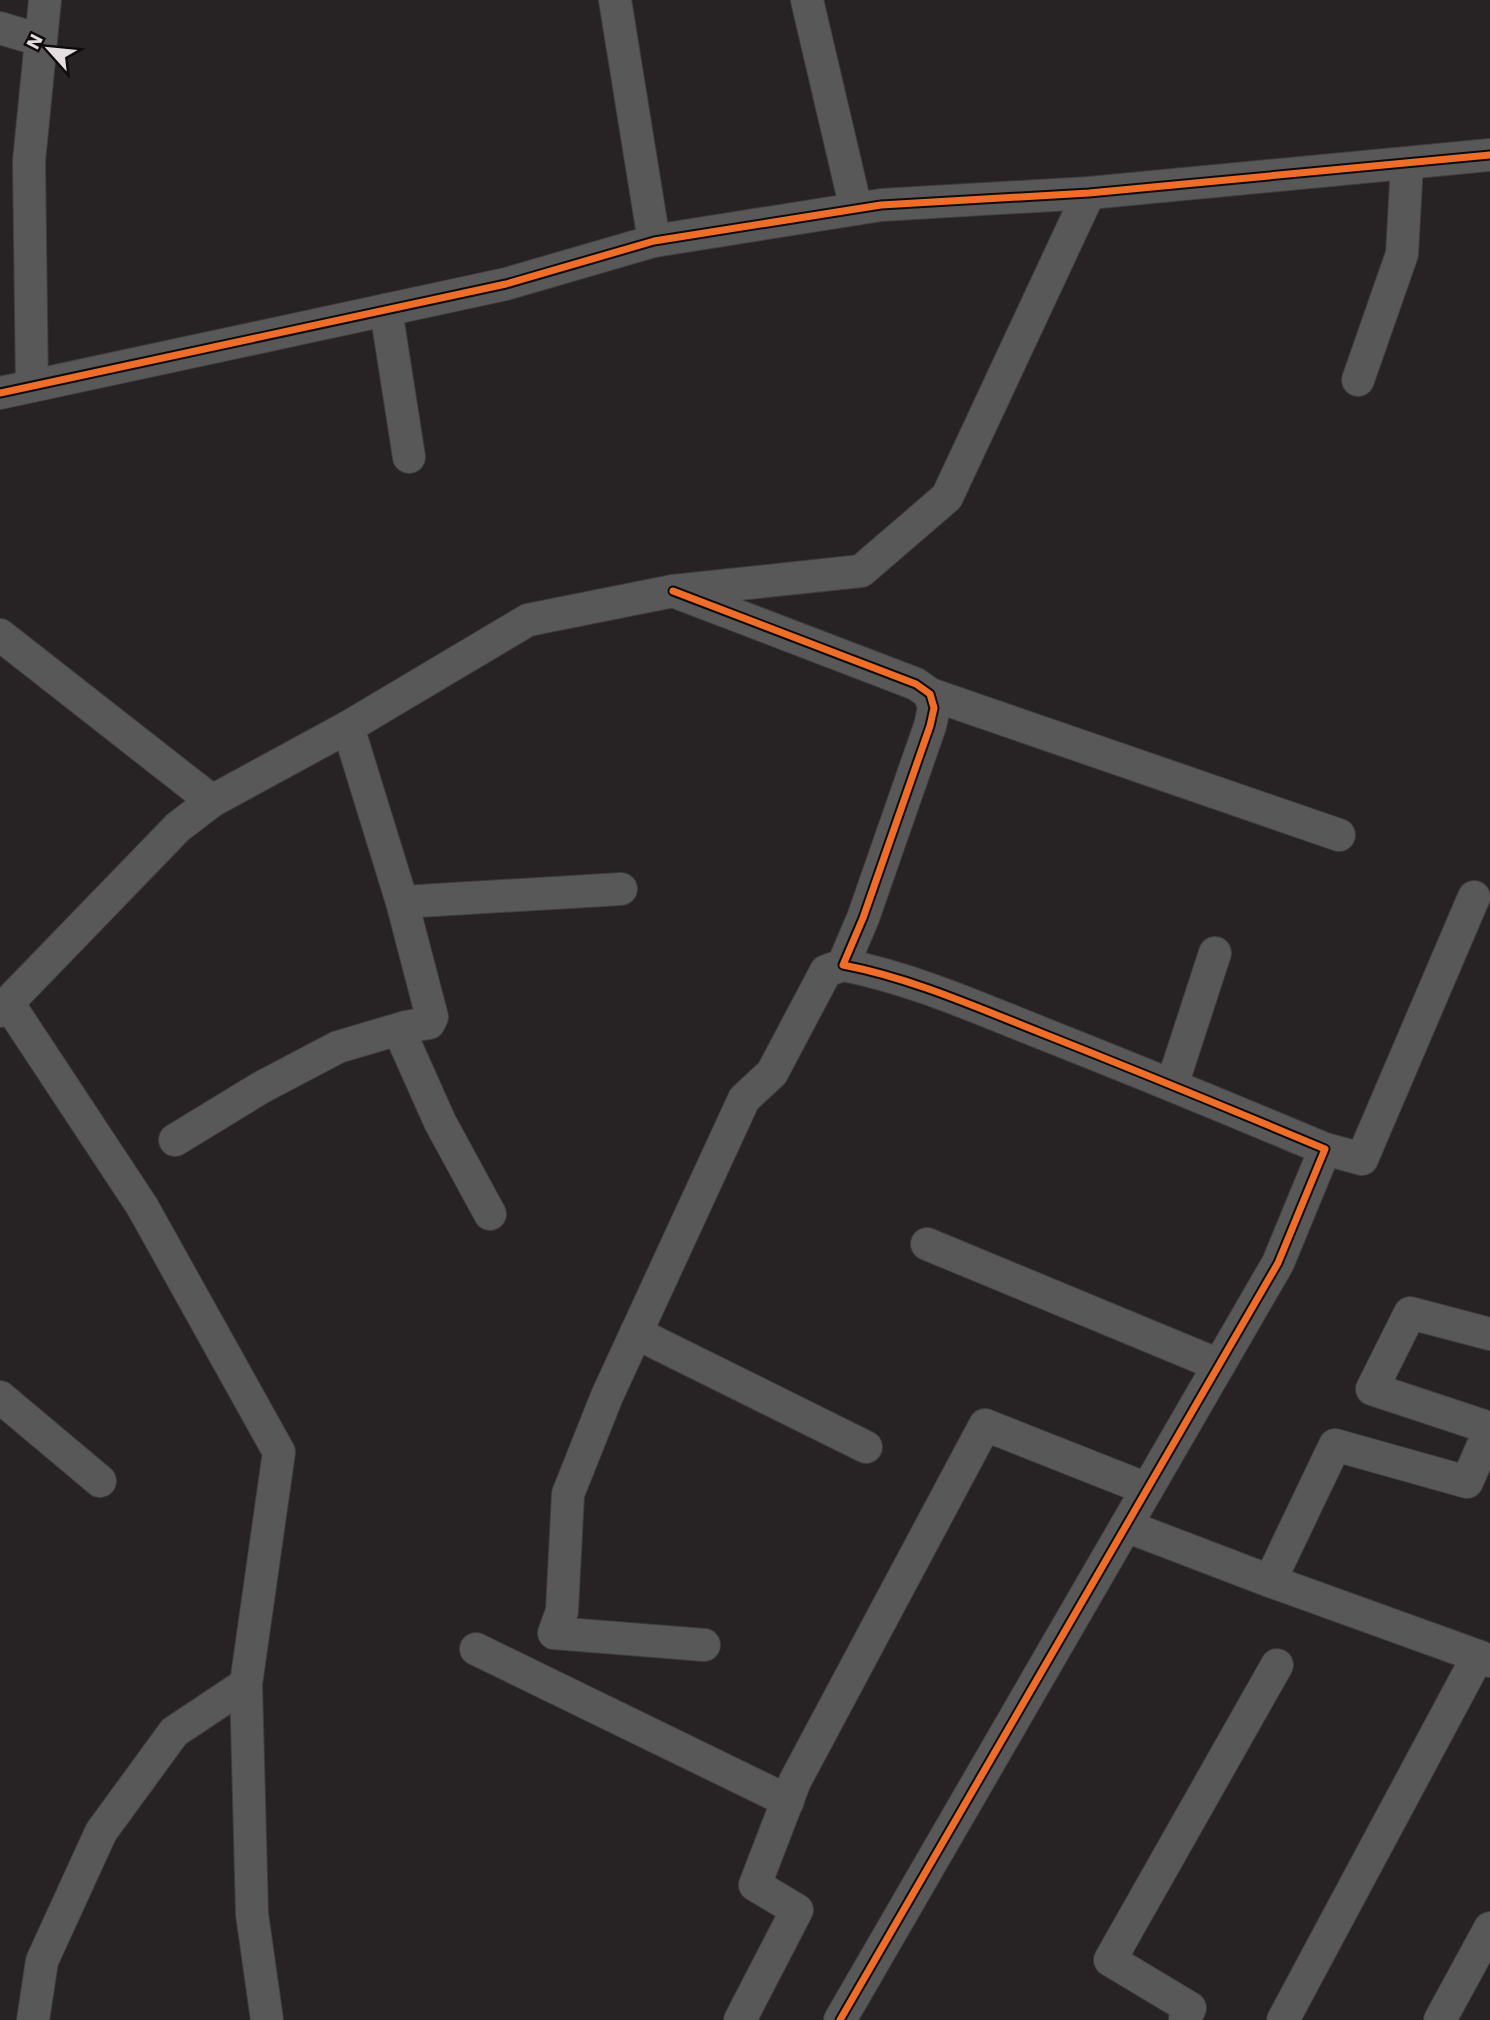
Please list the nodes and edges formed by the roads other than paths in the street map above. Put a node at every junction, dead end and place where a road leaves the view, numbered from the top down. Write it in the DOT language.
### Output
graph roads {
  1 [pos="45,0"];
  2 [pos="615,0"];
  3 [pos="807,0"];
  4 [pos="0,28"];
  5 [pos="40,40"];
  6 [pos="1490,155"];
  7 [pos="1407,164"];
  8 [pos="1089,193"];
  9 [pos="856,209"];
  10 [pos="654,241"];
  11 [pos="386,310"];
  12 [pos="1358,380"];
  13 [pos="32,386"];
  14 [pos="0,393"];
  15 [pos="409,457"];
  16 [pos="673,591"];
  17 [pos="0,635"];
  18 [pos="930,694"];
  19 [pos="348,727"];
  20 [pos="212,801"];
  21 [pos="1339,835"];
  22 [pos="621,889"];
  23 [pos="1474,897"];
  24 [pos="402,902"];
  25 [pos="1215,953"];
  26 [pos="843,965"];
  27 [pos="4,1007"];
  28 [pos="406,1027"];
  29 [pos="1172,1085"];
  30 [pos="175,1140"];
  31 [pos="1325,1149"];
  32 [pos="490,1214"];
  33 [pos="927,1244"];
  34 [pos="636,1333"];
  35 [pos="1490,1335"];
  36 [pos="1219,1365"];
  37 [pos="0,1397"];
  38 [pos="1490,1428"];
  39 [pos="866,1447"];
  40 [pos="100,1481"];
  41 [pos="1479,1487"];
  42 [pos="1147,1489"];
  43 [pos="1126,1526"];
  44 [pos="1270,1581"];
  45 [pos="704,1645"];
  46 [pos="476,1649"];
  47 [pos="1484,1658"];
  48 [pos="1277,1665"];
  49 [pos="246,1684"];
  50 [pos="788,1801"];
  51 [pos="1490,1928"];
  52 [pos="33,2020"];
  53 [pos="267,2020"];
  54 [pos="740,2020"];
  55 [pos="840,2020"];
  56 [pos="1185,2020"];
  57 [pos="1283,2020"];
  58 [pos="1440,2020"];
  1 -- 5 [label="street"];
  2 -- 10 [label="street"];
  3 -- 9 [label="street"];
  4 -- 5 [label="street"];
  5 -- 13 [label="street"];
  6 -- 7 [label="street"];
  7 -- 8 [label="street"];
  7 -- 12 [label="street"];
  8 -- 9 [label="street"];
  8 -- 16 [label="street"];
  9 -- 10 [label="street"];
  10 -- 11 [label="street"];
  11 -- 13 [label="street"];
  11 -- 15 [label="street"];
  13 -- 14 [label="street"];
  16 -- 18 [label="street"];
  16 -- 19 [label="street"];
  17 -- 20 [label="street"];
  18 -- 21 [label="street"];
  18 -- 26 [label="street"];
  19 -- 20 [label="street"];
  19 -- 24 [label="street"];
  20 -- 27 [label="street"];
  22 -- 24 [label="street"];
  23 -- 31 [label="street"];
  24 -- 28 [label="street"];
  25 -- 29 [label="street"];
  26 -- 29 [label="street"];
  26 -- 34 [label="street"];
  27 -- 49 [label="street"];
  28 -- 30 [label="street"];
  28 -- 32 [label="street"];
  29 -- 31 [label="street"];
  31 -- 36 [label="street"];
  33 -- 36 [label="street"];
  34 -- 39 [label="street"];
  34 -- 45 [label="street"];
  35 -- 38 [label="street"];
  36 -- 42 [label="street"];
  37 -- 40 [label="street"];
  38 -- 41 [label="street"];
  41 -- 44 [label="street"];
  42 -- 43 [label="street"];
  42 -- 50 [label="street"];
  43 -- 44 [label="street"];
  43 -- 55 [label="street"];
  44 -- 47 [label="street"];
  46 -- 50 [label="street"];
  47 -- 57 [label="street"];
  48 -- 56 [label="street"];
  49 -- 52 [label="street"];
  49 -- 53 [label="street"];
  50 -- 54 [label="street"];
  51 -- 58 [label="street"];
}
